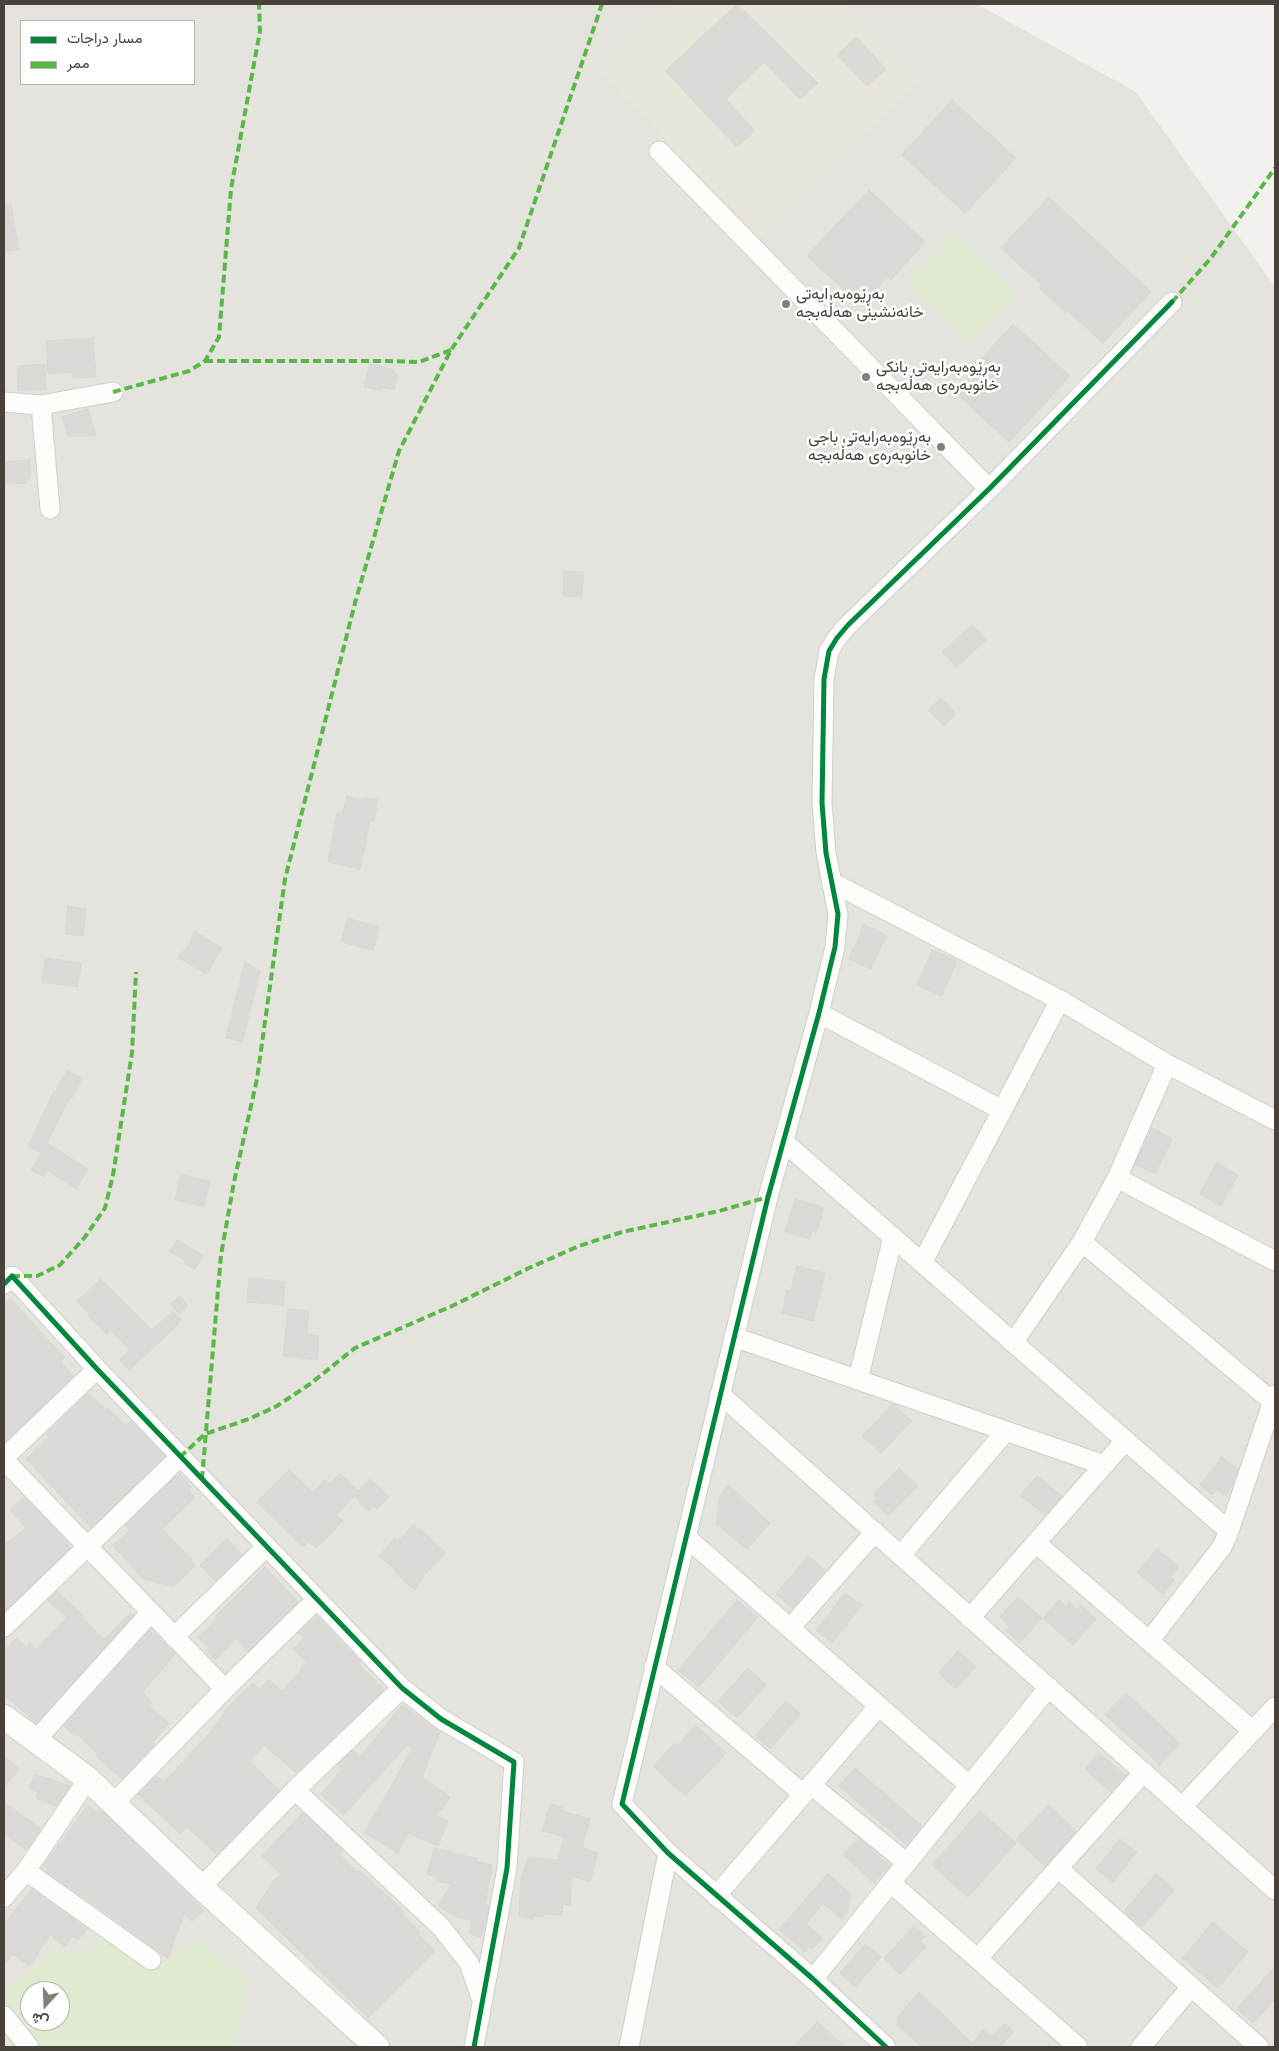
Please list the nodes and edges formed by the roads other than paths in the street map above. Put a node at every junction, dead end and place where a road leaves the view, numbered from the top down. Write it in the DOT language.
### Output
graph roads {
  1 [pos="659,151"];
  2 [pos="1172,302"];
  3 [pos="113,392"];
  4 [pos="4,402"];
  5 [pos="41,405"];
  6 [pos="989,489"];
  7 [pos="50,509"];
  8 [pos="833,883"];
  9 [pos="1060,1000"];
  10 [pos="819,1013"];
  11 [pos="1167,1064"];
  12 [pos="1002,1110"];
  13 [pos="1275,1120"];
  14 [pos="784,1142"];
  15 [pos="1118,1178"];
  16 [pos="893,1237"];
  17 [pos="1082,1242"];
  18 [pos="1275,1261"];
  19 [pos="922,1263"];
  20 [pos="4,1284"];
  21 [pos="734,1336"];
  22 [pos="1014,1343"];
  23 [pos="97,1370"];
  24 [pos="858,1380"];
  25 [pos="720,1394"];
  26 [pos="1274,1398"];
  27 [pos="1006,1431"];
  28 [pos="1125,1441"];
  29 [pos="180,1457"];
  30 [pos="4,1459"];
  31 [pos="1104,1465"];
  32 [pos="1229,1531"];
  33 [pos="875,1532"];
  34 [pos="686,1536"];
  35 [pos="1036,1543"];
  36 [pos="87,1547"];
  37 [pos="266,1547"];
  38 [pos="901,1555"];
  39 [pos="316,1600"];
  40 [pos="151,1612"];
  41 [pos="970,1618"];
  42 [pos="4,1627"];
  43 [pos="790,1628"];
  44 [pos="174,1637"];
  45 [pos="1149,1641"];
  46 [pos="654,1667"];
  47 [pos="402,1688"];
  48 [pos="1049,1688"];
  49 [pos="225,1689"];
  50 [pos="878,1707"];
  51 [pos="1275,1707"];
  52 [pos="4,1717"];
  53 [pos="1253,1731"];
  54 [pos="36,1740"];
  55 [pos="1144,1772"];
  56 [pos="88,1779"];
  57 [pos="970,1786"];
  58 [pos="295,1790"];
  59 [pos="807,1790"];
  60 [pos="114,1803"];
  61 [pos="1182,1807"];
  62 [pos="668,1853"];
  63 [pos="907,1863"];
  64 [pos="1059,1868"];
  65 [pos="26,1870"];
  66 [pos="891,1883"];
  67 [pos="201,1887"];
  68 [pos="1275,1890"];
  69 [pos="716,1896"];
  70 [pos="4,1897"];
  71 [pos="978,1958"];
  72 [pos="151,1960"];
  73 [pos="813,1979"];
  74 [pos="1192,1987"];
  75 [pos="482,2002"];
  76 [pos="4,2016"];
  77 [pos="883,2046"];
  78 [pos="28,2047"];
  79 [pos="377,2047"];
  80 [pos="474,2047"];
  81 [pos="630,2047"];
  82 [pos="1078,2047"];
  83 [pos="1141,2047"];
  84 [pos="1259,2047"];
  1 -- 6 [label="street"];
  2 -- 6 [label="street"];
  3 -- 5 [label="street"];
  4 -- 5 [label="street"];
  5 -- 7 [label="street"];
  6 -- 8 [label="street"];
  8 -- 9 [label="street"];
  8 -- 10 [label="street"];
  9 -- 11 [label="street"];
  9 -- 12 [label="street"];
  10 -- 12 [label="street"];
  10 -- 14 [label="street"];
  11 -- 13 [label="street"];
  11 -- 15 [label="street"];
  12 -- 19 [label="street"];
  14 -- 16 [label="street"];
  14 -- 21 [label="street"];
  15 -- 17 [label="street"];
  15 -- 18 [label="street"];
  16 -- 19 [label="street"];
  16 -- 24 [label="street"];
  17 -- 22 [label="street"];
  17 -- 26 [label="street"];
  19 -- 22 [label="street"];
  20 -- 23 [label="street"];
  21 -- 24 [label="street"];
  21 -- 25 [label="street"];
  22 -- 28 [label="street"];
  23 -- 29 [label="street"];
  23 -- 30 [label="street"];
  24 -- 27 [label="street"];
  25 -- 33 [label="street"];
  25 -- 34 [label="street"];
  26 -- 32 [label="street"];
  27 -- 31 [label="street"];
  27 -- 38 [label="street"];
  28 -- 31 [label="street"];
  28 -- 32 [label="street"];
  29 -- 36 [label="street"];
  29 -- 37 [label="street"];
  30 -- 36 [label="street"];
  31 -- 35 [label="street"];
  32 -- 45 [label="street"];
  33 -- 38 [label="street"];
  33 -- 43 [label="street"];
  34 -- 43 [label="street"];
  34 -- 46 [label="street"];
  35 -- 41 [label="street"];
  35 -- 45 [label="street"];
  36 -- 40 [label="street"];
  36 -- 42 [label="street"];
  37 -- 39 [label="street"];
  37 -- 44 [label="street"];
  38 -- 41 [label="street"];
  39 -- 47 [label="street"];
  39 -- 49 [label="street"];
  40 -- 44 [label="street"];
  40 -- 54 [label="street"];
  41 -- 48 [label="street"];
  43 -- 50 [label="street"];
  44 -- 49 [label="street"];
  45 -- 53 [label="street"];
  46 -- 59 [label="street"];
  46 -- 62 [label="street"];
  47 -- 58 [label="street"];
  47 -- 75 [label="street"];
  48 -- 55 [label="street"];
  48 -- 57 [label="street"];
  49 -- 60 [label="street"];
  50 -- 57 [label="street"];
  50 -- 59 [label="street"];
  51 -- 53 [label="street"];
  52 -- 54 [label="street"];
  53 -- 61 [label="street"];
  54 -- 56 [label="street"];
  55 -- 61 [label="street"];
  55 -- 64 [label="street"];
  56 -- 60 [label="street"];
  56 -- 65 [label="street"];
  57 -- 63 [label="street"];
  58 -- 67 [label="street"];
  58 -- 75 [label="street"];
  59 -- 63 [label="street"];
  59 -- 69 [label="street"];
  60 -- 67 [label="street"];
  61 -- 68 [label="street"];
  62 -- 69 [label="street"];
  62 -- 81 [label="street"];
  63 -- 66 [label="street"];
  64 -- 71 [label="street"];
  64 -- 74 [label="street"];
  65 -- 70 [label="street"];
  65 -- 72 [label="street"];
  66 -- 71 [label="street"];
  66 -- 73 [label="street"];
  67 -- 79 [label="street"];
  69 -- 73 [label="street"];
  71 -- 82 [label="street"];
  73 -- 77 [label="street"];
  74 -- 83 [label="street"];
  74 -- 84 [label="street"];
  75 -- 80 [label="street"];
  76 -- 78 [label="street"];
}
